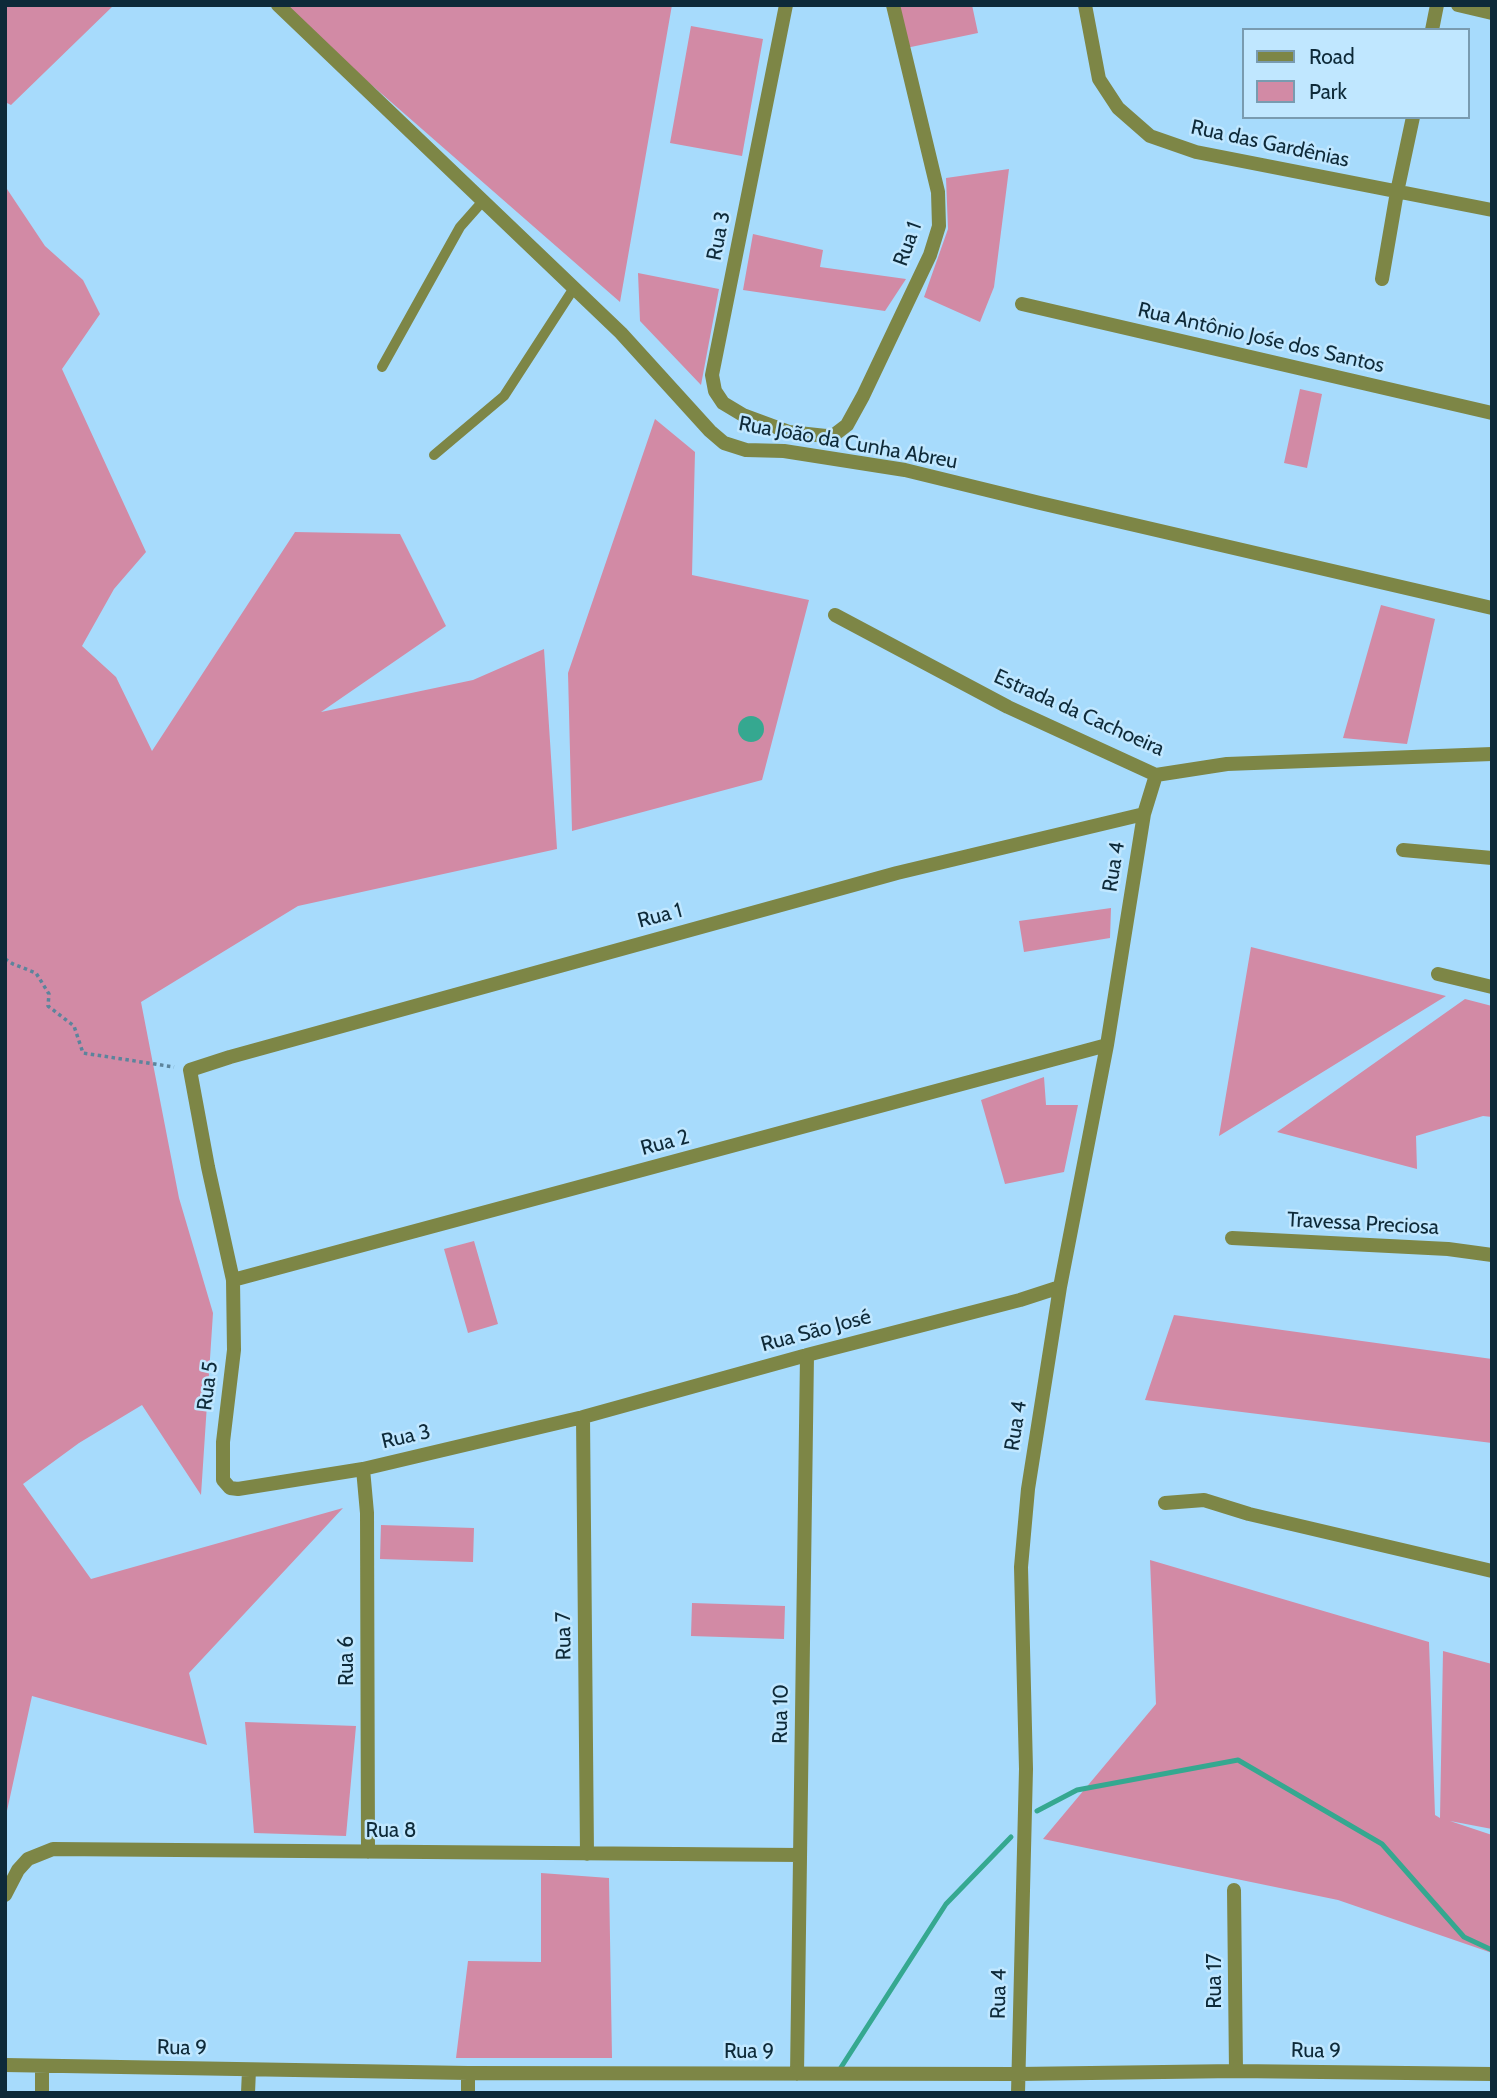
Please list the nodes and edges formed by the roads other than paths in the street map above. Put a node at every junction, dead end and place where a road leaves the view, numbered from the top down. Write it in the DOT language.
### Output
graph roads {
  1 [pos="278,5"];
  2 [pos="786,5"];
  3 [pos="893,5"];
  4 [pos="1085,5"];
  5 [pos="1437,5"];
  6 [pos="1458,5"];
  7 [pos="1492,13"];
  8 [pos="1432,28"];
  9 [pos="1413,119"];
  10 [pos="1397,192"];
  11 [pos="483,201"];
  12 [pos="1492,210"];
  13 [pos="1382,279"];
  14 [pos="574,288"];
  15 [pos="1022,304"];
  16 [pos="382,366"];
  17 [pos="1492,413"];
  18 [pos="789,432"];
  19 [pos="784,451"];
  20 [pos="434,455"];
  21 [pos="1492,608"];
  22 [pos="835,615"];
  23 [pos="1492,754"];
  24 [pos="1156,775"];
  25 [pos="1144,814"];
  26 [pos="1403,850"];
  27 [pos="1492,858"];
  28 [pos="1438,974"];
  29 [pos="1492,987"];
  30 [pos="1107,1045"];
  31 [pos="1232,1238"];
  32 [pos="1492,1255"];
  33 [pos="233,1280"];
  34 [pos="1060,1287"];
  35 [pos="807,1355"];
  36 [pos="583,1417"];
  37 [pos="363,1469"];
  38 [pos="237,1489"];
  39 [pos="1166,1503"];
  40 [pos="1492,1571"];
  41 [pos="368,1852"];
  42 [pos="587,1854"];
  43 [pos="800,1855"];
  44 [pos="1234,1890"];
  45 [pos="5,1895"];
  46 [pos="5,2065"];
  47 [pos="42,2066"];
  48 [pos="249,2070"];
  49 [pos="1236,2071"];
  50 [pos="468,2073"];
  51 [pos="797,2074"];
  52 [pos="1018,2074"];
  53 [pos="1492,2074"];
  54 [pos="42,2093"];
  55 [pos="248,2093"];
  56 [pos="468,2093"];
  57 [pos="1018,2093"];
  1 -- 11 [label="street, Rua João da Cunha Abreu"];
  2 -- 18 [label="street, Rua 3"];
  3 -- 18 [label="street, Rua 1"];
  4 -- 10 [label="street, Rua das Gardênias"];
  5 -- 8 [label="street"];
  6 -- 7 [label="street"];
  9 -- 10 [label="street"];
  10 -- 12 [label="street, Rua das Gardênias"];
  10 -- 13 [label="street"];
  11 -- 14 [label="street, Rua João da Cunha Abreu"];
  11 -- 16 [label="lane"];
  14 -- 19 [label="street, Rua João da Cunha Abreu"];
  14 -- 20 [label="lane"];
  15 -- 17 [label="street, Rua Antônio Jośe dos Santos"];
  18 -- 19 [label="street"];
  19 -- 21 [label="street, Rua João da Cunha Abreu"];
  22 -- 24 [label="street, Estrada da Cachoeira"];
  23 -- 24 [label="street, Estrada da Cachoeira"];
  24 -- 25 [label="street, Rua 4"];
  25 -- 30 [label="street, Rua 4"];
  25 -- 33 [label="street, Rua 1"];
  26 -- 27 [label="street"];
  28 -- 29 [label="street"];
  30 -- 33 [label="street, Rua 2"];
  30 -- 34 [label="street, Rua 4"];
  31 -- 32 [label="street, Travessa Preciosa"];
  33 -- 38 [label="street, Rua 5"];
  34 -- 35 [label="street, Rua São José"];
  34 -- 52 [label="street, Rua 4"];
  35 -- 36 [label="street, Rua São José"];
  35 -- 43 [label="street, Rua 10"];
  36 -- 37 [label="street, Rua 3"];
  36 -- 42 [label="street, Rua 7"];
  37 -- 38 [label="street, Rua 3"];
  37 -- 41 [label="street, Rua 6"];
  39 -- 40 [label="street"];
  41 -- 42 [label="street, Rua 8"];
  41 -- 45 [label="street, Rua 8"];
  42 -- 43 [label="street, Rua 8"];
  43 -- 51 [label="street, Rua 10"];
  44 -- 49 [label="street, Rua 17"];
  46 -- 47 [label="street, Rua 9"];
  47 -- 48 [label="street, Rua 9"];
  47 -- 54 [label="street"];
  48 -- 50 [label="street, Rua 9"];
  48 -- 55 [label="street"];
  49 -- 52 [label="street, Rua 9"];
  49 -- 53 [label="street, Rua 9"];
  50 -- 51 [label="street, Rua 9"];
  50 -- 56 [label="street"];
  51 -- 52 [label="street, Rua 9"];
  52 -- 57 [label="street, Rua 4"];
}
